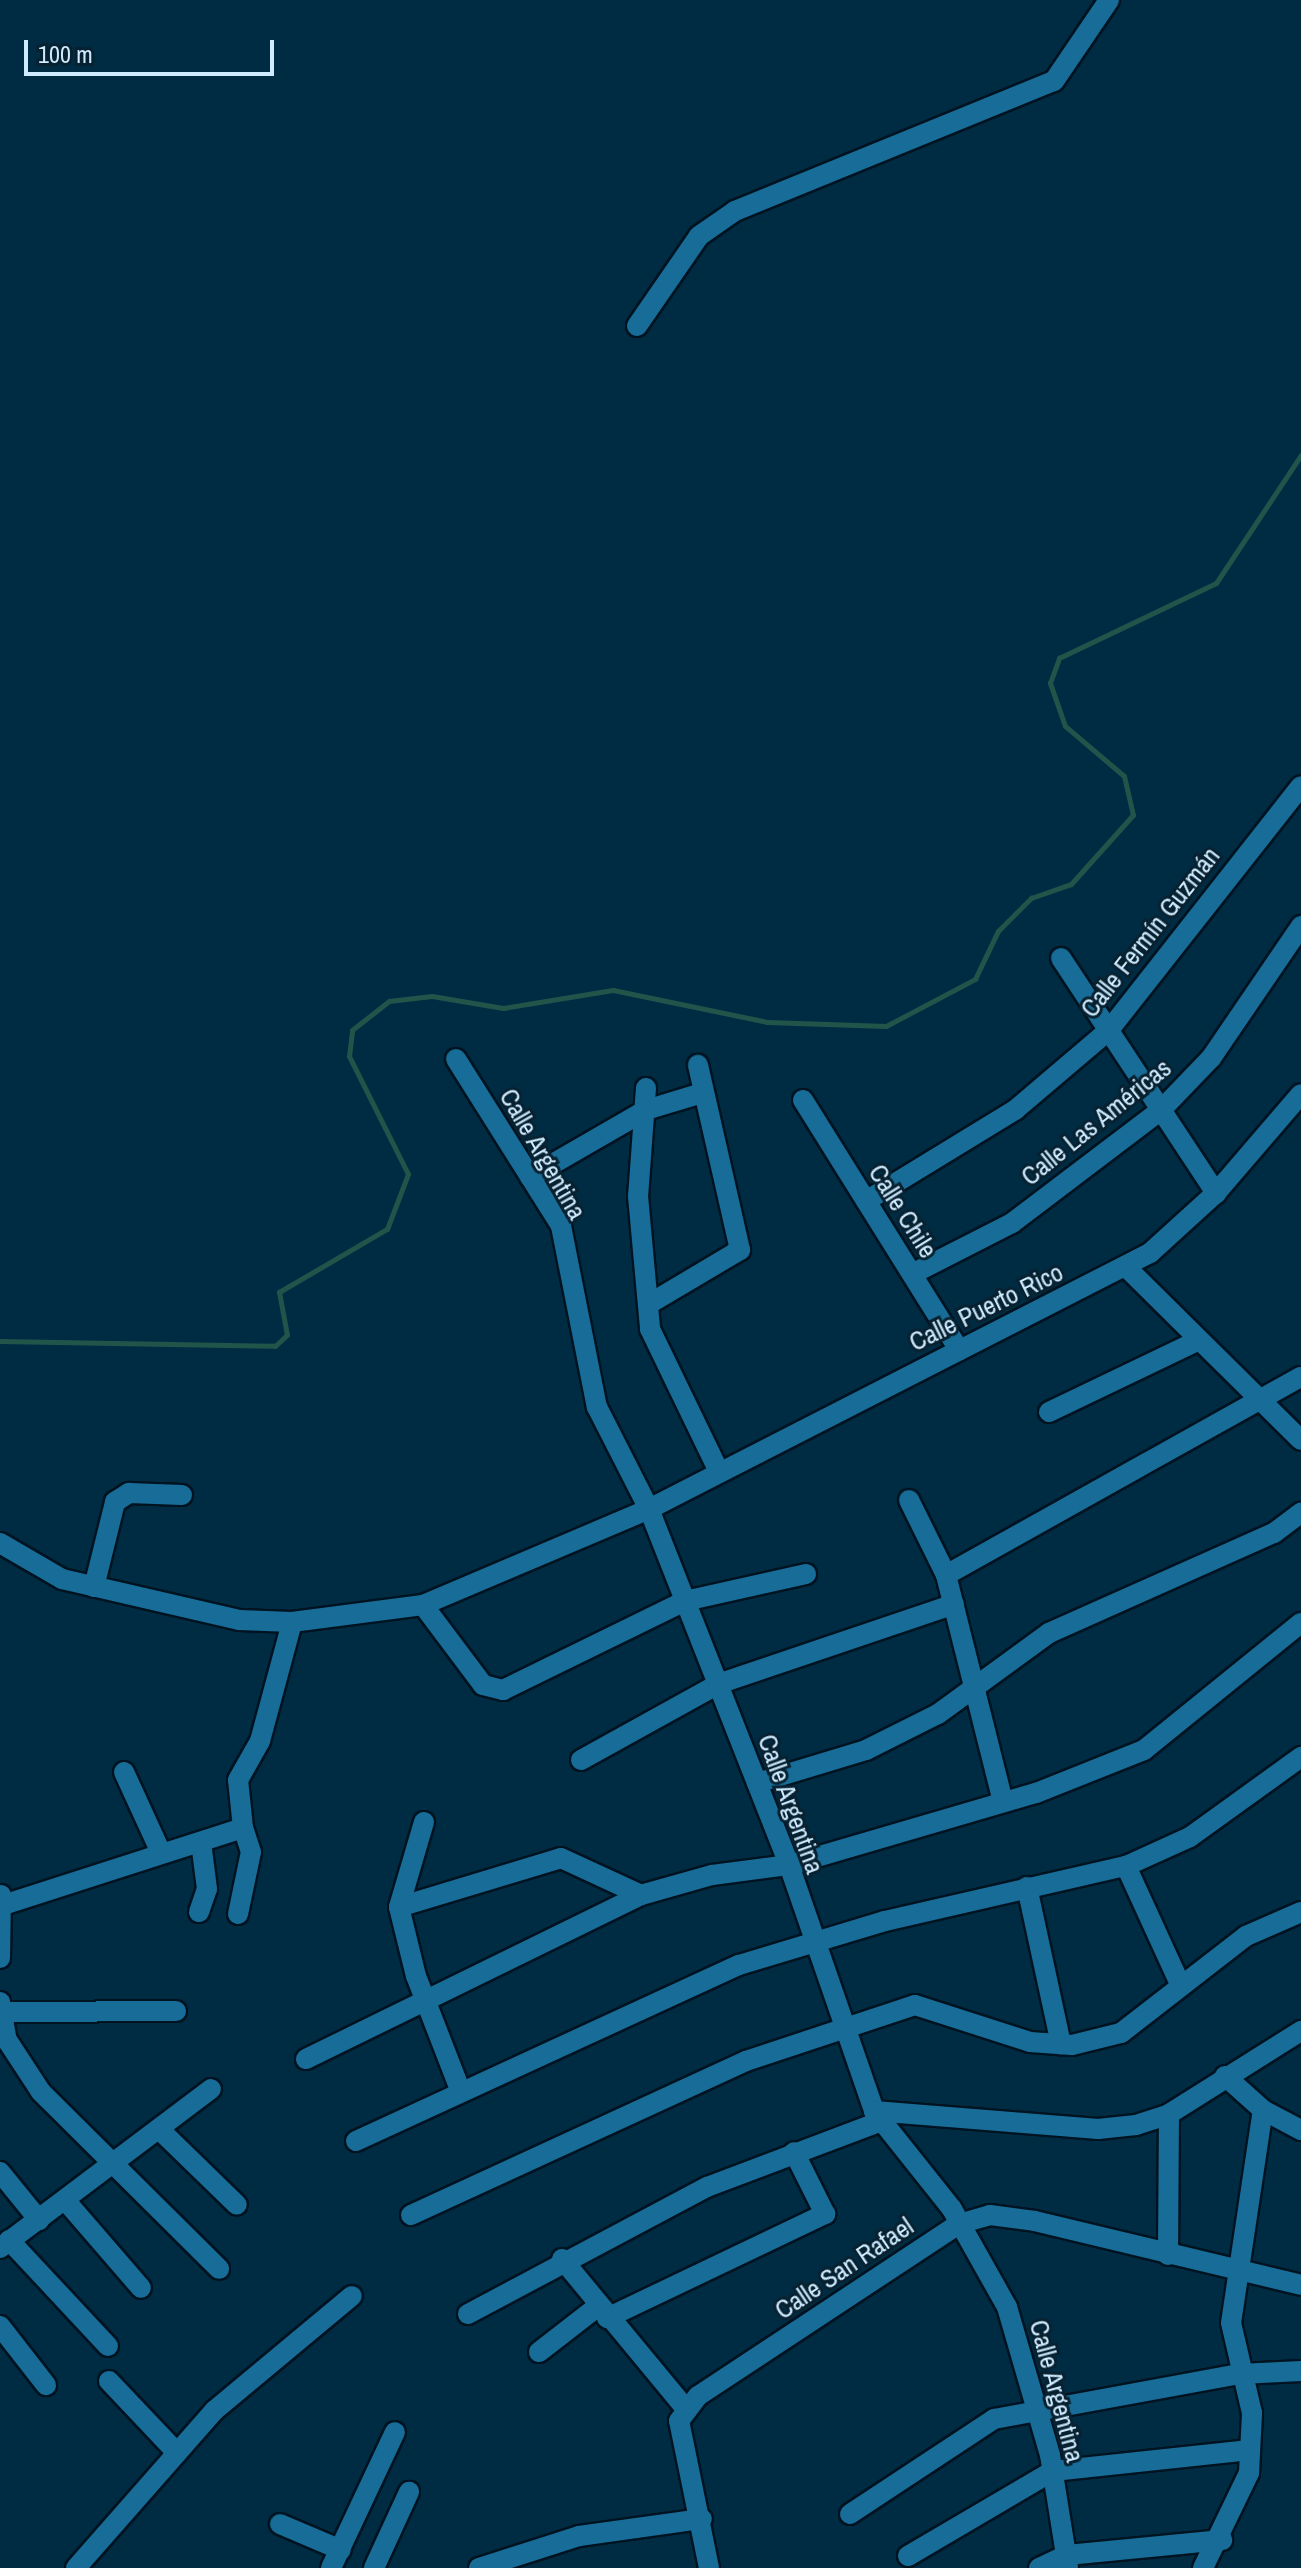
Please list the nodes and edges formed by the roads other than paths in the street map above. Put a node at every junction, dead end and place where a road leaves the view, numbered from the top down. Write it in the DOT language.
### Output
graph roads {
  1 [pos="1109,0"];
  2 [pos="637,326"];
  3 [pos="1301,786"];
  4 [pos="1301,926"];
  5 [pos="1061,958"];
  6 [pos="1109,1030"];
  7 [pos="456,1059"];
  8 [pos="698,1065"];
  9 [pos="646,1088"];
  10 [pos="702,1093"];
  11 [pos="1301,1094"];
  12 [pos="803,1100"];
  13 [pos="646,1110"];
  14 [pos="1161,1110"];
  15 [pos="530,1177"];
  16 [pos="1216,1193"];
  17 [pos="866,1201"];
  18 [pos="1125,1266"];
  19 [pos="912,1274"];
  20 [pos="649,1304"];
  21 [pos="1199,1340"];
  22 [pos="959,1350"];
  23 [pos="1301,1377"];
  24 [pos="1258,1399"];
  25 [pos="1049,1412"];
  26 [pos="1301,1440"];
  27 [pos="719,1472"];
  28 [pos="182,1495"];
  29 [pos="909,1500"];
  30 [pos="649,1509"];
  31 [pos="1301,1513"];
  32 [pos="0,1543"];
  33 [pos="806,1574"];
  34 [pos="946,1575"];
  35 [pos="94,1587"];
  36 [pos="685,1601"];
  37 [pos="954,1604"];
  38 [pos="423,1605"];
  39 [pos="292,1622"];
  40 [pos="1301,1623"];
  41 [pos="973,1682"];
  42 [pos="718,1684"];
  43 [pos="1301,1757"];
  44 [pos="581,1760"];
  45 [pos="124,1772"];
  46 [pos="757,1783"];
  47 [pos="1003,1802"];
  48 [pos="424,1822"];
  49 [pos="243,1828"];
  50 [pos="201,1842"];
  51 [pos="161,1853"];
  52 [pos="789,1865"];
  53 [pos="1126,1866"];
  54 [pos="1027,1887"];
  55 [pos="641,1895"];
  56 [pos="2,1901"];
  57 [pos="399,1907"];
  58 [pos="199,1912"];
  59 [pos="1301,1912"];
  60 [pos="238,1914"];
  61 [pos="813,1946"];
  62 [pos="0,1958"];
  63 [pos="1181,1986"];
  64 [pos="426,1998"];
  65 [pos="1,2007"];
  66 [pos="176,2011"];
  67 [pos="845,2024"];
  68 [pos="1301,2031"];
  69 [pos="1061,2044"];
  70 [pos="306,2059"];
  71 [pos="1225,2076"];
  72 [pos="211,2089"];
  73 [pos="461,2092"];
  74 [pos="1263,2110"];
  75 [pos="1169,2114"];
  76 [pos="878,2116"];
  77 [pos="160,2130"];
  78 [pos="1301,2130"];
  79 [pos="356,2141"];
  80 [pos="794,2152"];
  81 [pos="112,2164"];
  82 [pos="0,2172"];
  83 [pos="65,2200"];
  84 [pos="237,2205"];
  85 [pos="411,2215"];
  86 [pos="39,2220"];
  87 [pos="959,2224"];
  88 [pos="4,2244"];
  89 [pos="1168,2255"];
  90 [pos="562,2259"];
  91 [pos="219,2269"];
  92 [pos="1236,2275"];
  93 [pos="1301,2285"];
  94 [pos="141,2288"];
  95 [pos="352,2296"];
  96 [pos="602,2312"];
  97 [pos="468,2314"];
  98 [pos="0,2326"];
  99 [pos="108,2346"];
  100 [pos="539,2352"];
  101 [pos="1301,2371"];
  102 [pos="1240,2374"];
  103 [pos="109,2381"];
  104 [pos="46,2385"];
  105 [pos="1036,2408"];
  106 [pos="687,2410"];
  107 [pos="395,2432"];
  108 [pos="1250,2450"];
  109 [pos="177,2453"];
  110 [pos="1053,2471"];
  111 [pos="409,2492"];
  112 [pos="850,2514"];
  113 [pos="702,2519"];
  114 [pos="280,2524"];
  115 [pos="1222,2540"];
  116 [pos="908,2556"];
  117 [pos="336,2559"];
  118 [pos="1067,2562"];
  119 [pos="82,2566"];
  120 [pos="374,2568"];
  121 [pos="479,2568"];
  122 [pos="709,2568"];
  123 [pos="1039,2568"];
  124 [pos="1204,2568"];
  1 -- 2 [label="street"];
  3 -- 6 [label="street, Calle Fermín Guzmán"];
  4 -- 14 [label="street, Calle Las Américas"];
  5 -- 6 [label="street"];
  6 -- 14 [label="street"];
  6 -- 17 [label="street, Calle Fermín Guzmán"];
  7 -- 15 [label="street, Calle Argentina"];
  8 -- 10 [label="street"];
  9 -- 13 [label="street"];
  10 -- 13 [label="street"];
  10 -- 20 [label="street"];
  11 -- 16 [label="street, Calle Puerto Rico"];
  12 -- 17 [label="street, Calle Chile"];
  13 -- 15 [label="street"];
  13 -- 20 [label="street"];
  14 -- 16 [label="street"];
  14 -- 19 [label="street, Calle Las Américas"];
  15 -- 30 [label="street, Calle Argentina"];
  16 -- 18 [label="street, Calle Puerto Rico"];
  17 -- 19 [label="street, Calle Chile"];
  18 -- 21 [label="street"];
  18 -- 22 [label="street, Calle Puerto Rico"];
  19 -- 22 [label="street, Calle Chile"];
  20 -- 27 [label="street"];
  21 -- 24 [label="street"];
  21 -- 25 [label="street"];
  22 -- 27 [label="street, Calle Puerto Rico"];
  23 -- 24 [label="street"];
  24 -- 26 [label="street"];
  24 -- 34 [label="street"];
  27 -- 30 [label="street, Calle Puerto Rico"];
  28 -- 35 [label="street"];
  29 -- 34 [label="street"];
  30 -- 36 [label="street, Calle Argentina"];
  30 -- 38 [label="street, Calle Puerto Rico"];
  31 -- 41 [label="street"];
  32 -- 35 [label="street, Calle Puerto Rico"];
  33 -- 36 [label="street"];
  34 -- 37 [label="street"];
  35 -- 39 [label="street, Calle Puerto Rico"];
  36 -- 38 [label="street"];
  36 -- 42 [label="street, Calle Argentina"];
  37 -- 41 [label="street"];
  37 -- 42 [label="street"];
  38 -- 39 [label="street, Calle Puerto Rico"];
  39 -- 49 [label="street"];
  40 -- 47 [label="street"];
  41 -- 46 [label="street"];
  41 -- 47 [label="street"];
  42 -- 44 [label="street"];
  42 -- 46 [label="street, Calle Argentina"];
  43 -- 53 [label="street"];
  45 -- 51 [label="street"];
  46 -- 52 [label="street, Calle Argentina"];
  47 -- 52 [label="street"];
  48 -- 57 [label="street"];
  49 -- 50 [label="street"];
  49 -- 60 [label="street"];
  50 -- 51 [label="street"];
  50 -- 58 [label="street"];
  51 -- 56 [label="street"];
  52 -- 55 [label="street"];
  52 -- 61 [label="street, Calle Argentina"];
  53 -- 54 [label="street"];
  53 -- 63 [label="street"];
  54 -- 61 [label="street"];
  54 -- 69 [label="street"];
  55 -- 57 [label="street"];
  55 -- 64 [label="street"];
  56 -- 62 [label="street"];
  57 -- 64 [label="street"];
  59 -- 63 [label="street"];
  61 -- 67 [label="street, Calle Argentina"];
  61 -- 73 [label="street"];
  63 -- 69 [label="street"];
  64 -- 70 [label="street"];
  64 -- 73 [label="street"];
  65 -- 66 [label="street"];
  65 -- 81 [label="street"];
  67 -- 69 [label="street"];
  67 -- 76 [label="street, Calle Argentina"];
  67 -- 85 [label="street"];
  68 -- 71 [label="street"];
  71 -- 74 [label="street"];
  71 -- 75 [label="street"];
  72 -- 77 [label="street"];
  73 -- 79 [label="street"];
  74 -- 78 [label="street"];
  74 -- 92 [label="street"];
  75 -- 76 [label="street"];
  75 -- 89 [label="street"];
  76 -- 80 [label="street"];
  76 -- 87 [label="street, Calle Argentina"];
  77 -- 81 [label="street"];
  77 -- 84 [label="street"];
  80 -- 90 [label="street"];
  80 -- 96 [label="street"];
  81 -- 83 [label="street"];
  81 -- 91 [label="street"];
  82 -- 86 [label="street"];
  83 -- 86 [label="street"];
  83 -- 94 [label="street"];
  86 -- 88 [label="street"];
  87 -- 89 [label="street, Calle San Rafael"];
  87 -- 105 [label="street, Calle Argentina"];
  87 -- 106 [label="street, Calle San Rafael"];
  88 -- 99 [label="street"];
  89 -- 92 [label="street, Calle San Rafael"];
  90 -- 96 [label="street"];
  90 -- 97 [label="street"];
  92 -- 93 [label="street, Calle San Rafael"];
  92 -- 102 [label="street"];
  95 -- 109 [label="street"];
  96 -- 100 [label="street"];
  96 -- 106 [label="street"];
  98 -- 104 [label="street"];
  101 -- 102 [label="street"];
  102 -- 105 [label="street"];
  102 -- 108 [label="street"];
  103 -- 109 [label="street"];
  105 -- 110 [label="street, Calle Argentina"];
  105 -- 112 [label="street"];
  106 -- 113 [label="street"];
  107 -- 117 [label="street"];
  108 -- 110 [label="street"];
  108 -- 115 [label="street"];
  109 -- 119 [label="street"];
  110 -- 116 [label="street"];
  110 -- 118 [label="street, Calle Argentina"];
  111 -- 120 [label="street"];
  113 -- 121 [label="street"];
  113 -- 122 [label="street"];
  114 -- 117 [label="street"];
  115 -- 118 [label="street"];
  115 -- 124 [label="street"];
  118 -- 123 [label="street"];
}
